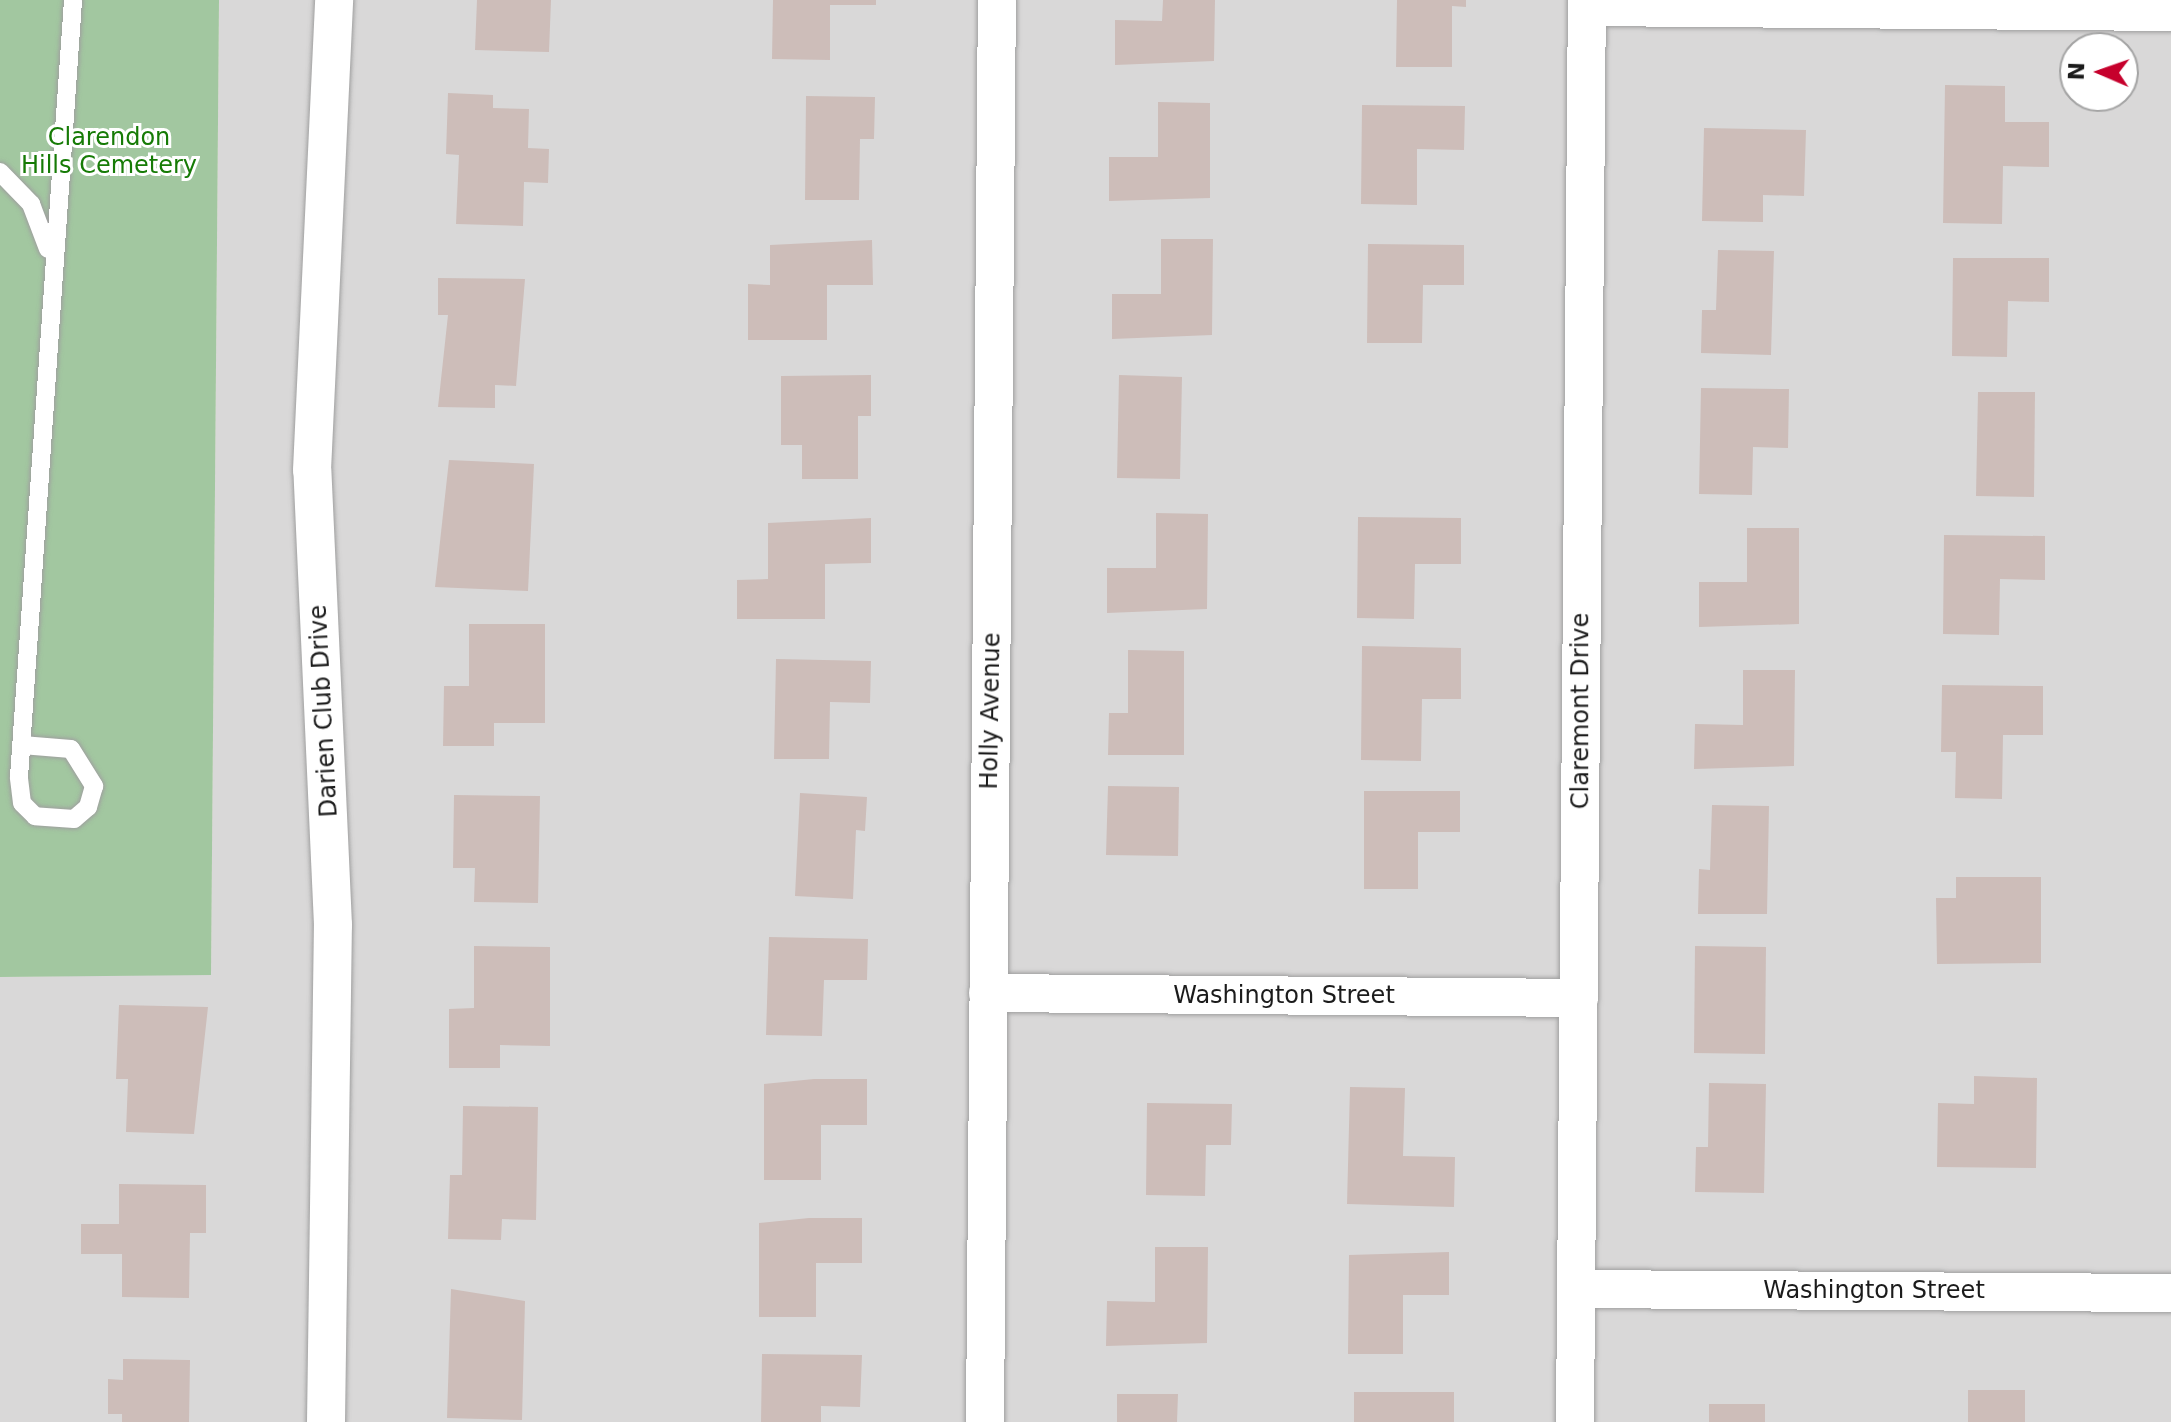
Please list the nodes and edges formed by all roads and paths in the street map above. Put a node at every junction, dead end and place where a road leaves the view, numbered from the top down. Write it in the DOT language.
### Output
graph roads {
  1 [pos="73,0"];
  2 [pos="334,0"];
  3 [pos="997,0"];
  4 [pos="1587,4"];
  5 [pos="2171,12"];
  6 [pos="0,172"];
  7 [pos="50,255"];
  8 [pos="22,745"];
  9 [pos="988,993"];
  10 [pos="1579,998"];
  11 [pos="1576,1289"];
  12 [pos="2171,1293"];
  13 [pos="326,1422"];
  14 [pos="985,1422"];
  15 [pos="1575,1422"];
  1 -- 7 [label="lane"];
  2 -- 13 [label="street, Darien Club Drive"];
  3 -- 9 [label="street, Holly Avenue"];
  4 -- 5 [label="street"];
  4 -- 10 [label="street, Claremont Drive"];
  6 -- 7 [label="lane"];
  7 -- 8 [label="lane"];
  8 -- 8 [label="lane"];
  9 -- 10 [label="street, Washington Street"];
  9 -- 14 [label="street, Holly Avenue"];
  10 -- 11 [label="street, Claremont Drive"];
  11 -- 12 [label="street, Washington Street"];
  11 -- 15 [label="street, Claremont Drive"];
}
